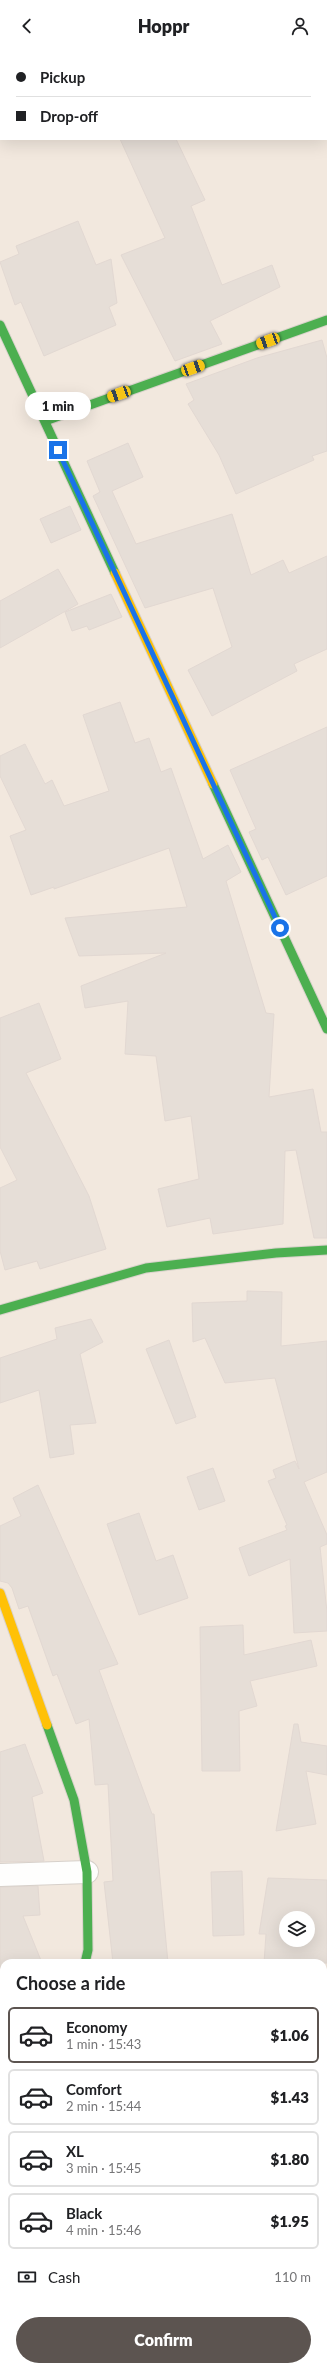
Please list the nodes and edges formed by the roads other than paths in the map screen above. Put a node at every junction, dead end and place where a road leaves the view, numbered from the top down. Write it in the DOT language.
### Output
graph roads {
  1 [pos="327,320"];
  2 [pos="0,325"];
  3 [pos="45,421"];
  4 [pos="327,1029"];
  5 [pos="327,1250"];
  6 [pos="0,1310"];
  7 [pos="0,1593"];
  8 [pos="87,1872"];
  9 [pos="0,1875"];
  10 [pos="86,1959"];
  1 -- 3 [label="street"];
  2 -- 3 [label="street"];
  3 -- 4 [label="street"];
  5 -- 6 [label="street"];
  7 -- 8 [label="street"];
  8 -- 9 [label="street"];
  8 -- 10 [label="street"];
}
